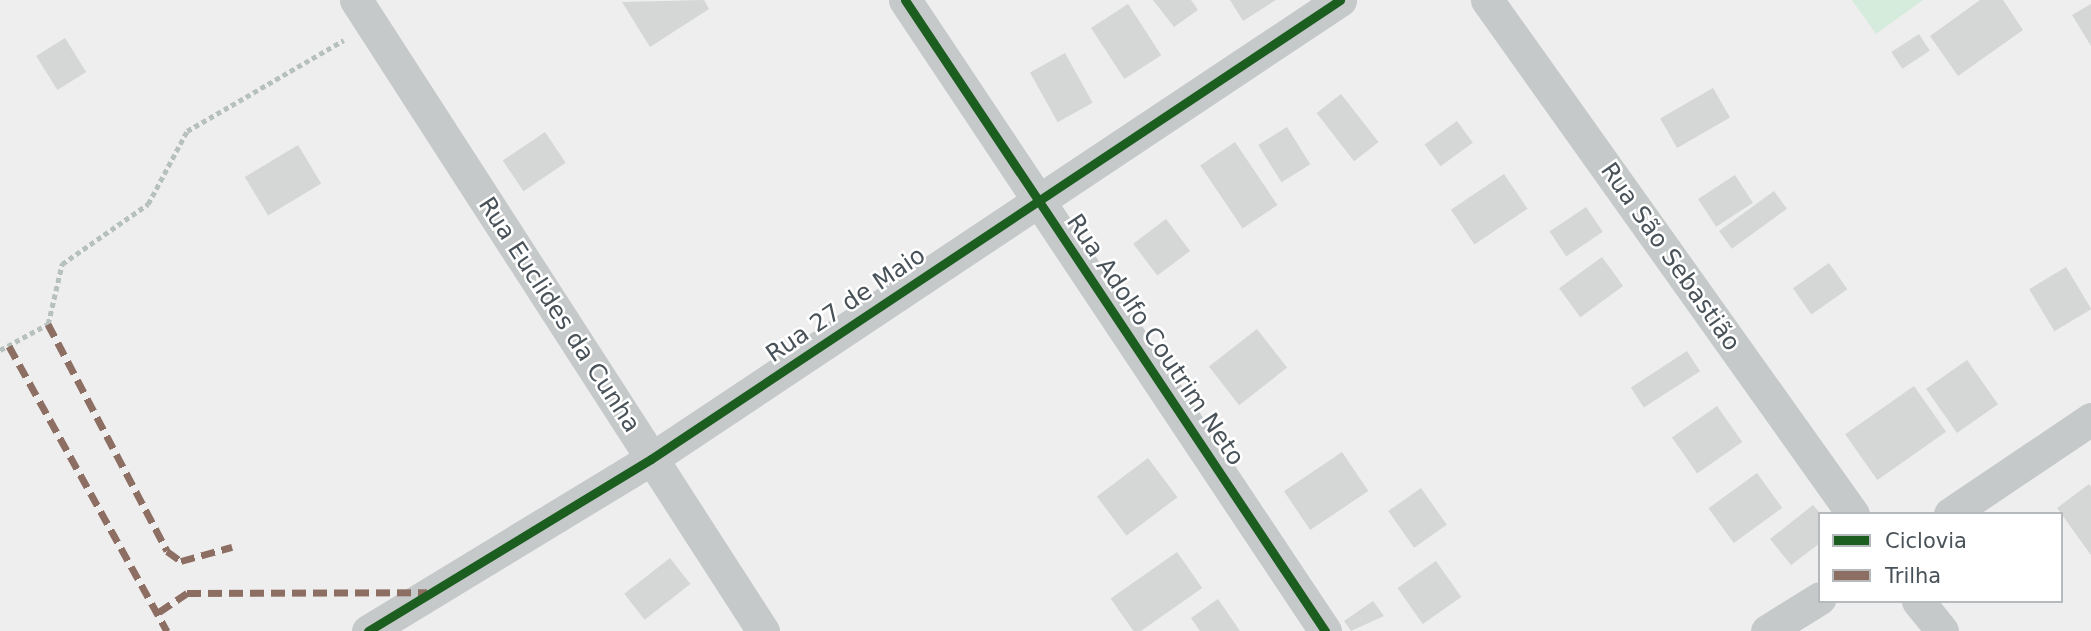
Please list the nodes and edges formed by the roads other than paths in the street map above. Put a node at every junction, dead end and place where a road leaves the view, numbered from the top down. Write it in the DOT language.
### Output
graph roads {
  1 [pos="905,0"];
  2 [pos="1340,0"];
  3 [pos="1487,0"];
  4 [pos="363,12"];
  5 [pos="1038,199"];
  6 [pos="2091,419"];
  7 [pos="652,459"];
  8 [pos="1852,512"];
  9 [pos="1953,512"];
  10 [pos="1818,599"];
  11 [pos="1920,603"];
  12 [pos="368,631"];
  13 [pos="763,631"];
  14 [pos="1325,631"];
  15 [pos="1767,631"];
  16 [pos="1942,631"];
  1 -- 5 [label="street, Rua Adolfo Coutrim Neto"];
  2 -- 5 [label="street, Rua 27 de Maio"];
  3 -- 8 [label="street, Rua São Sebastião"];
  4 -- 7 [label="street, Rua Euclides da Cunha"];
  5 -- 7 [label="street, Rua 27 de Maio"];
  5 -- 14 [label="street, Rua Adolfo Coutrim Neto"];
  6 -- 9 [label="street"];
  7 -- 12 [label="street, Rua 27 de Maio"];
  7 -- 13 [label="street, Rua Euclides da Cunha"];
  10 -- 15 [label="street"];
  11 -- 16 [label="street"];
}
